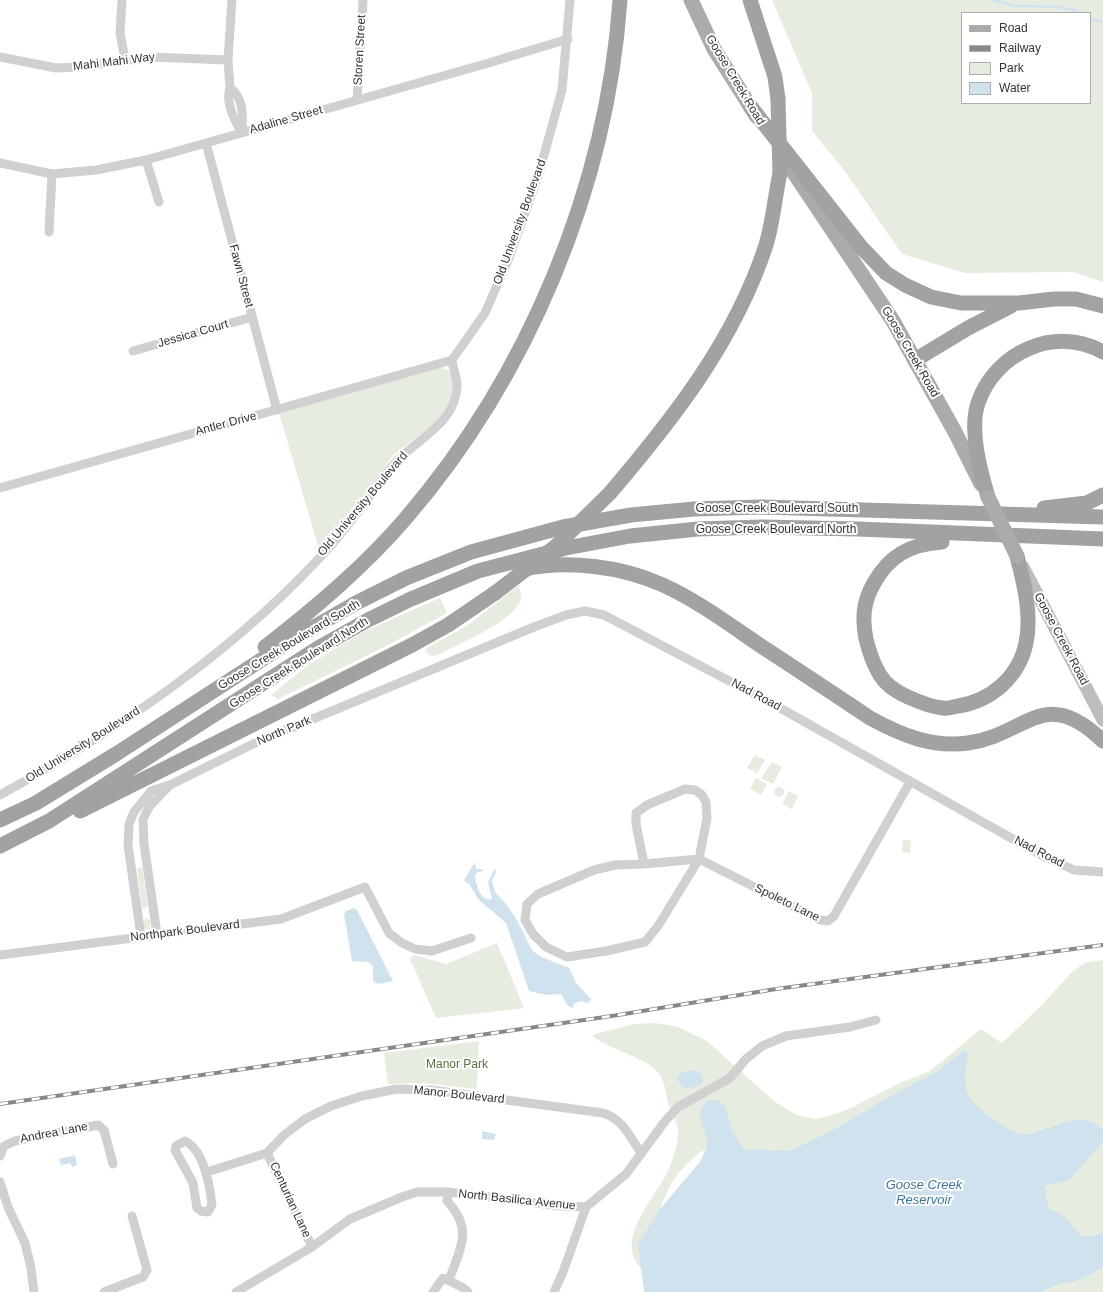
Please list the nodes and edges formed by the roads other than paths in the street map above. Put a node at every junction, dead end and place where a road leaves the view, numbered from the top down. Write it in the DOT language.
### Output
graph roads {
  1 [pos="122,0"];
  2 [pos="232,0"];
  3 [pos="363,0"];
  4 [pos="570,0"];
  5 [pos="620,0"];
  6 [pos="691,0"];
  7 [pos="750,0"];
  8 [pos="568,39"];
  9 [pos="0,57"];
  10 [pos="125,59"];
  11 [pos="228,60"];
  12 [pos="357,100"];
  13 [pos="750,106"];
  14 [pos="242,133"];
  15 [pos="206,143"];
  16 [pos="146,160"];
  17 [pos="0,163"];
  18 [pos="52,174"];
  19 [pos="158,202"];
  20 [pos="49,232"];
  21 [pos="1019,303"];
  22 [pos="1103,306"];
  23 [pos="252,317"];
  24 [pos="133,351"];
  25 [pos="1103,352"];
  26 [pos="452,360"];
  27 [pos="915,360"];
  28 [pos="277,410"];
  29 [pos="0,488"];
  30 [pos="1103,495"];
  31 [pos="988,497"];
  32 [pos="956,513"];
  33 [pos="1103,517"];
  34 [pos="1068,539"];
  35 [pos="1103,539"];
  36 [pos="1018,556"];
  37 [pos="376,616"];
  38 [pos="398,682"];
  39 [pos="181,712"];
  40 [pos="1103,720"];
  41 [pos="1103,741"];
  42 [pos="910,782"];
  43 [pos="172,784"];
  44 [pos="0,795"];
  45 [pos="0,820"];
  46 [pos="14,839"];
  47 [pos="0,846"];
  48 [pos="699,859"];
  49 [pos="644,864"];
  50 [pos="1103,872"];
  51 [pos="157,934"];
  52 [pos="141,936"];
  53 [pos="471,938"];
  54 [pos="0,955"];
  55 [pos="876,1020"];
  56 [pos="267,1153"];
  57 [pos="641,1154"];
  58 [pos="0,1156"];
  59 [pos="113,1164"];
  60 [pos="207,1172"];
  61 [pos="0,1182"];
  62 [pos="449,1192"];
  63 [pos="586,1207"];
  64 [pos="132,1216"];
  65 [pos="312,1247"];
  66 [pos="449,1280"];
  67 [pos="34,1292"];
  68 [pos="104,1292"];
  69 [pos="236,1292"];
  70 [pos="433,1292"];
  71 [pos="468,1292"];
  72 [pos="554,1292"];
  1 -- 10 [label="street"];
  2 -- 11 [label="street"];
  3 -- 12 [label="street, Storen Street"];
  4 -- 8 [label="street, Old University Boulevard"];
  5 -- 39 [label="highway"];
  6 -- 13 [label="main road, Goose Creek Road"];
  7 -- 46 [label="highway, bridge"];
  8 -- 12 [label="street, Adaline Street"];
  8 -- 26 [label="street, Old University Boulevard"];
  9 -- 10 [label="street, Mahi Mahi Way"];
  10 -- 11 [label="street, Mahi Mahi Way"];
  11 -- 14 [label="street"];
  12 -- 14 [label="street, Adaline Street"];
  13 -- 21 [label="highway"];
  13 -- 27 [label="main road, Goose Creek Road"];
  14 -- 15 [label="street, Adaline Street"];
  15 -- 16 [label="street, Adaline Street"];
  15 -- 23 [label="street, Fawn Street"];
  16 -- 18 [label="street, Adaline Street"];
  16 -- 19 [label="street"];
  17 -- 18 [label="street, Adaline Street"];
  18 -- 20 [label="street"];
  21 -- 22 [label="highway"];
  21 -- 27 [label="highway"];
  23 -- 24 [label="street, Jessica Court"];
  23 -- 28 [label="street, Fawn Street"];
  25 -- 31 [label="highway"];
  26 -- 28 [label="street, Antler Drive"];
  26 -- 44 [label="street, Old University Boulevard"];
  27 -- 31 [label="main road, Goose Creek Road"];
  28 -- 29 [label="street, Antler Drive"];
  30 -- 32 [label="highway"];
  31 -- 36 [label="main road, Goose Creek Road, bridge"];
  32 -- 33 [label="highway, Goose Creek Boulevard South"];
  32 -- 39 [label="highway, Goose Creek Boulevard South"];
  34 -- 35 [label="highway, Goose Creek Boulevard North"];
  34 -- 36 [label="highway"];
  34 -- 37 [label="highway, Goose Creek Boulevard North"];
  36 -- 40 [label="main road, Goose Creek Road"];
  37 -- 41 [label="highway"];
  37 -- 46 [label="highway, Goose Creek Boulevard North"];
  38 -- 42 [label="street, Nad Road"];
  38 -- 43 [label="street, North Park"];
  39 -- 45 [label="highway, Goose Creek Boulevard South"];
  42 -- 48 [label="street, Spoleto Lane"];
  42 -- 50 [label="street, Nad Road"];
  43 -- 51 [label="street, North Park"];
  43 -- 52 [label="street, North Park"];
  46 -- 47 [label="highway, Goose Creek Boulevard North"];
  48 -- 49 [label="street"];
  48 -- 49 [label="street"];
  48 -- 49 [label="street"];
  51 -- 52 [label="street, Northpark Boulevard"];
  51 -- 53 [label="street, Northpark Boulevard"];
  52 -- 54 [label="street, Northpark Boulevard"];
  55 -- 57 [label="street, North Basilica Avenue"];
  56 -- 57 [label="street, Manor Boulevard"];
  56 -- 60 [label="street, Manor Boulevard"];
  56 -- 65 [label="street, Centurian Lane"];
  57 -- 63 [label="street, North Basilica Avenue"];
  58 -- 59 [label="street, Andrea Lane"];
  60 -- 60 [label="street"];
  61 -- 67 [label="street"];
  62 -- 63 [label="street, North Basilica Avenue"];
  62 -- 65 [label="street, North Basilica Avenue"];
  62 -- 66 [label="street"];
  63 -- 72 [label="street"];
  64 -- 68 [label="street"];
  65 -- 69 [label="street, North Basilica Avenue"];
  66 -- 70 [label="street"];
  66 -- 71 [label="street"];
}
